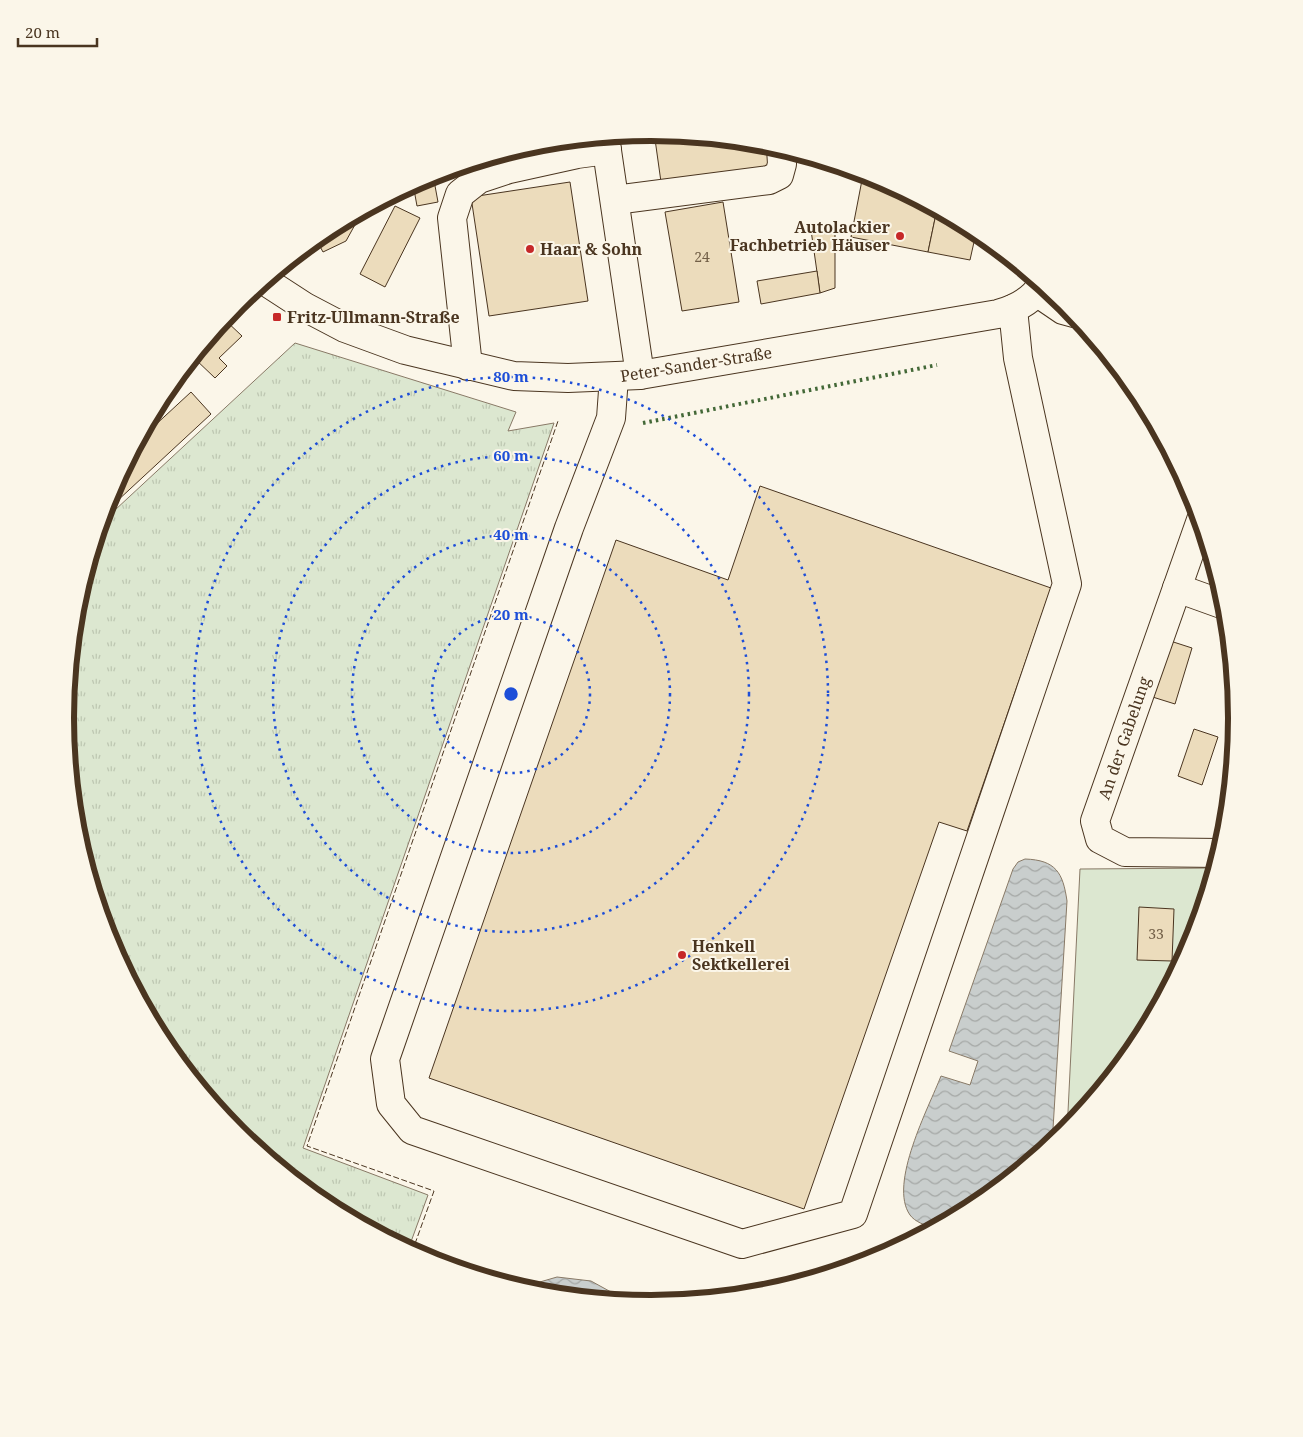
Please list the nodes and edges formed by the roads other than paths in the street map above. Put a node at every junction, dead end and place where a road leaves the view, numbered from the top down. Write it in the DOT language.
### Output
graph roads {
  1 [pos="606,143"];
  2 [pos="781,156"];
  3 [pos="615,200"];
  4 [pos="270,285"];
  5 [pos="1038,290"];
  6 [pos="1014,309"];
  7 [pos="468,366"];
  8 [pos="627,376"];
  9 [pos="1198,530"];
  10 [pos="1177,588"];
  11 [pos="1217,602"];
  12 [pos="1213,853"];
  1 -- 3 [label="street"];
  1 -- 7 [label="street"];
  2 -- 3 [label="street"];
  3 -- 8 [label="street"];
  4 -- 7 [label="street, Peter-Sander-Straße"];
  5 -- 6 [label="street, Peter-Sander-Straße"];
  6 -- 8 [label="street, Peter-Sander-Straße"];
  6 -- 8 [label="street"];
  7 -- 8 [label="street, Peter-Sander-Straße"];
  9 -- 10 [label="street, An der Gabelung"];
  10 -- 11 [label="street"];
  10 -- 12 [label="street, An der Gabelung"];
}
